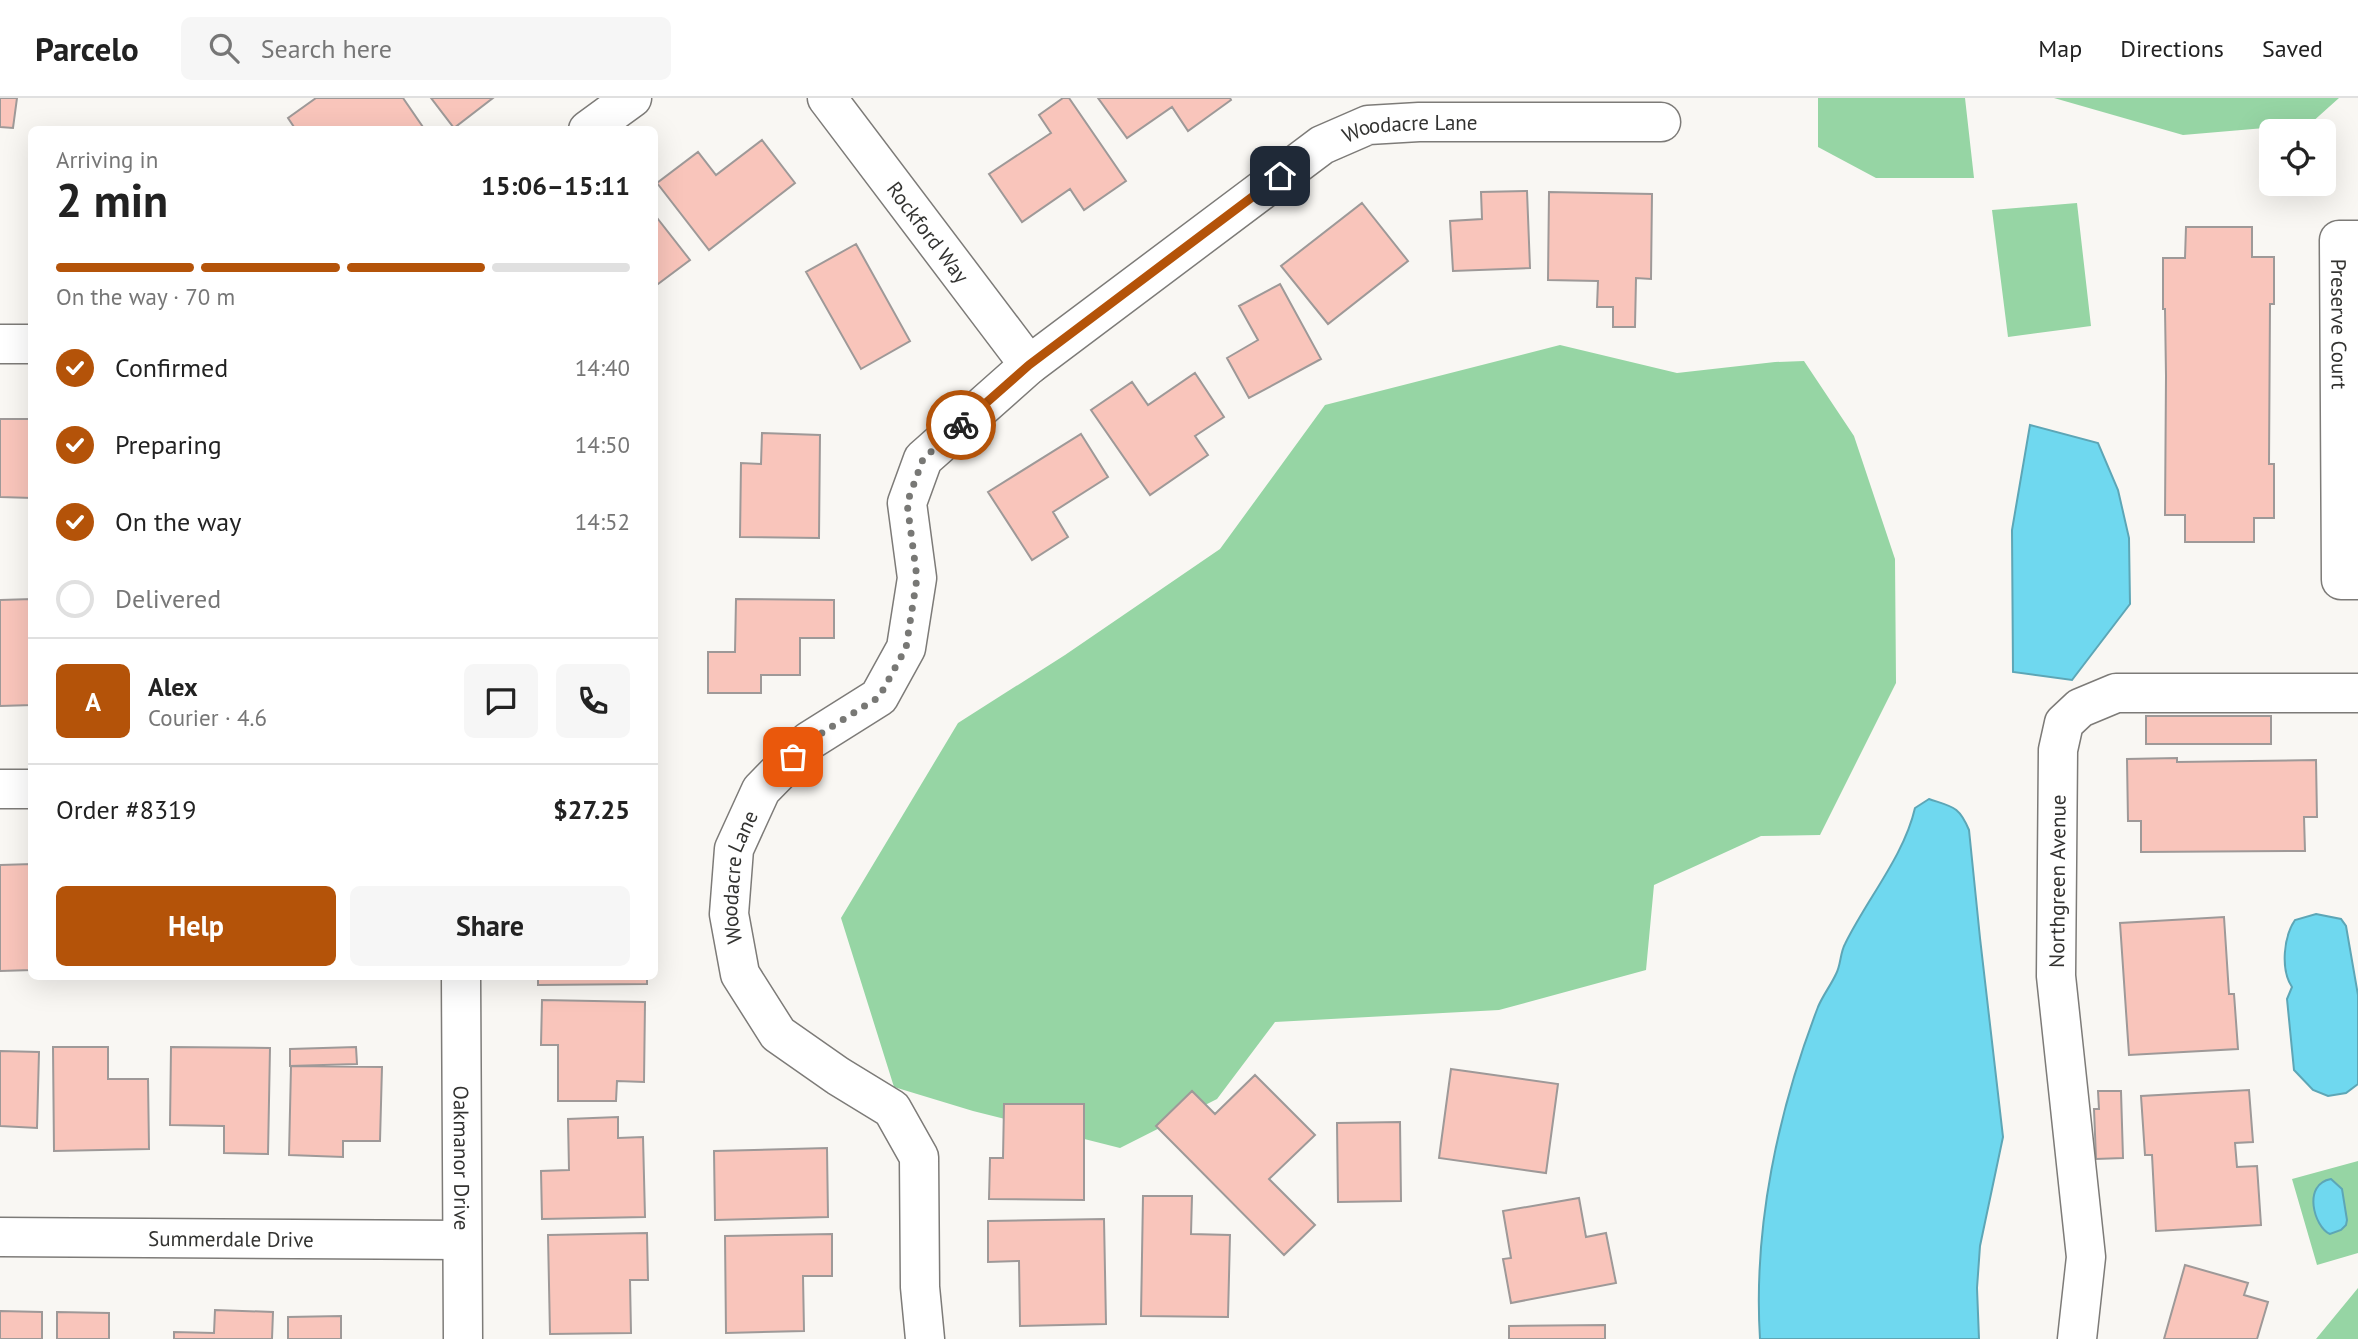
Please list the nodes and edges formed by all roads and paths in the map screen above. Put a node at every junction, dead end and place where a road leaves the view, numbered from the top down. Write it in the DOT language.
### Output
graph roads {
  1 [pos="632,98"];
  2 [pos="827,98"];
  3 [pos="1419,110"];
  4 [pos="1661,122"];
  5 [pos="594,126"];
  6 [pos="2358,240"];
  7 [pos="0,344"];
  8 [pos="28,344"];
  9 [pos="1029,365"];
  10 [pos="2358,580"];
  11 [pos="2358,694"];
  12 [pos="0,789"];
  13 [pos="28,789"];
  14 [pos="461,980"];
  15 [pos="0,1237"];
  16 [pos="463,1240"];
  17 [pos="463,1339"];
  18 [pos="925,1339"];
  19 [pos="2077,1339"];
  1 -- 5 [label="street"];
  2 -- 9 [label="street, Rockford Way"];
  3 -- 4 [label="street, Woodacre Lane"];
  3 -- 9 [label="street, Woodacre Lane"];
  6 -- 10 [label="street, Preserve Court"];
  7 -- 8 [label="street"];
  9 -- 18 [label="street, Woodacre Lane"];
  11 -- 19 [label="street, Northgreen Avenue"];
  12 -- 13 [label="street"];
  14 -- 16 [label="street, Oakmanor Drive"];
  15 -- 16 [label="street, Summerdale Drive"];
  16 -- 17 [label="street, Oakmanor Drive"];
}
